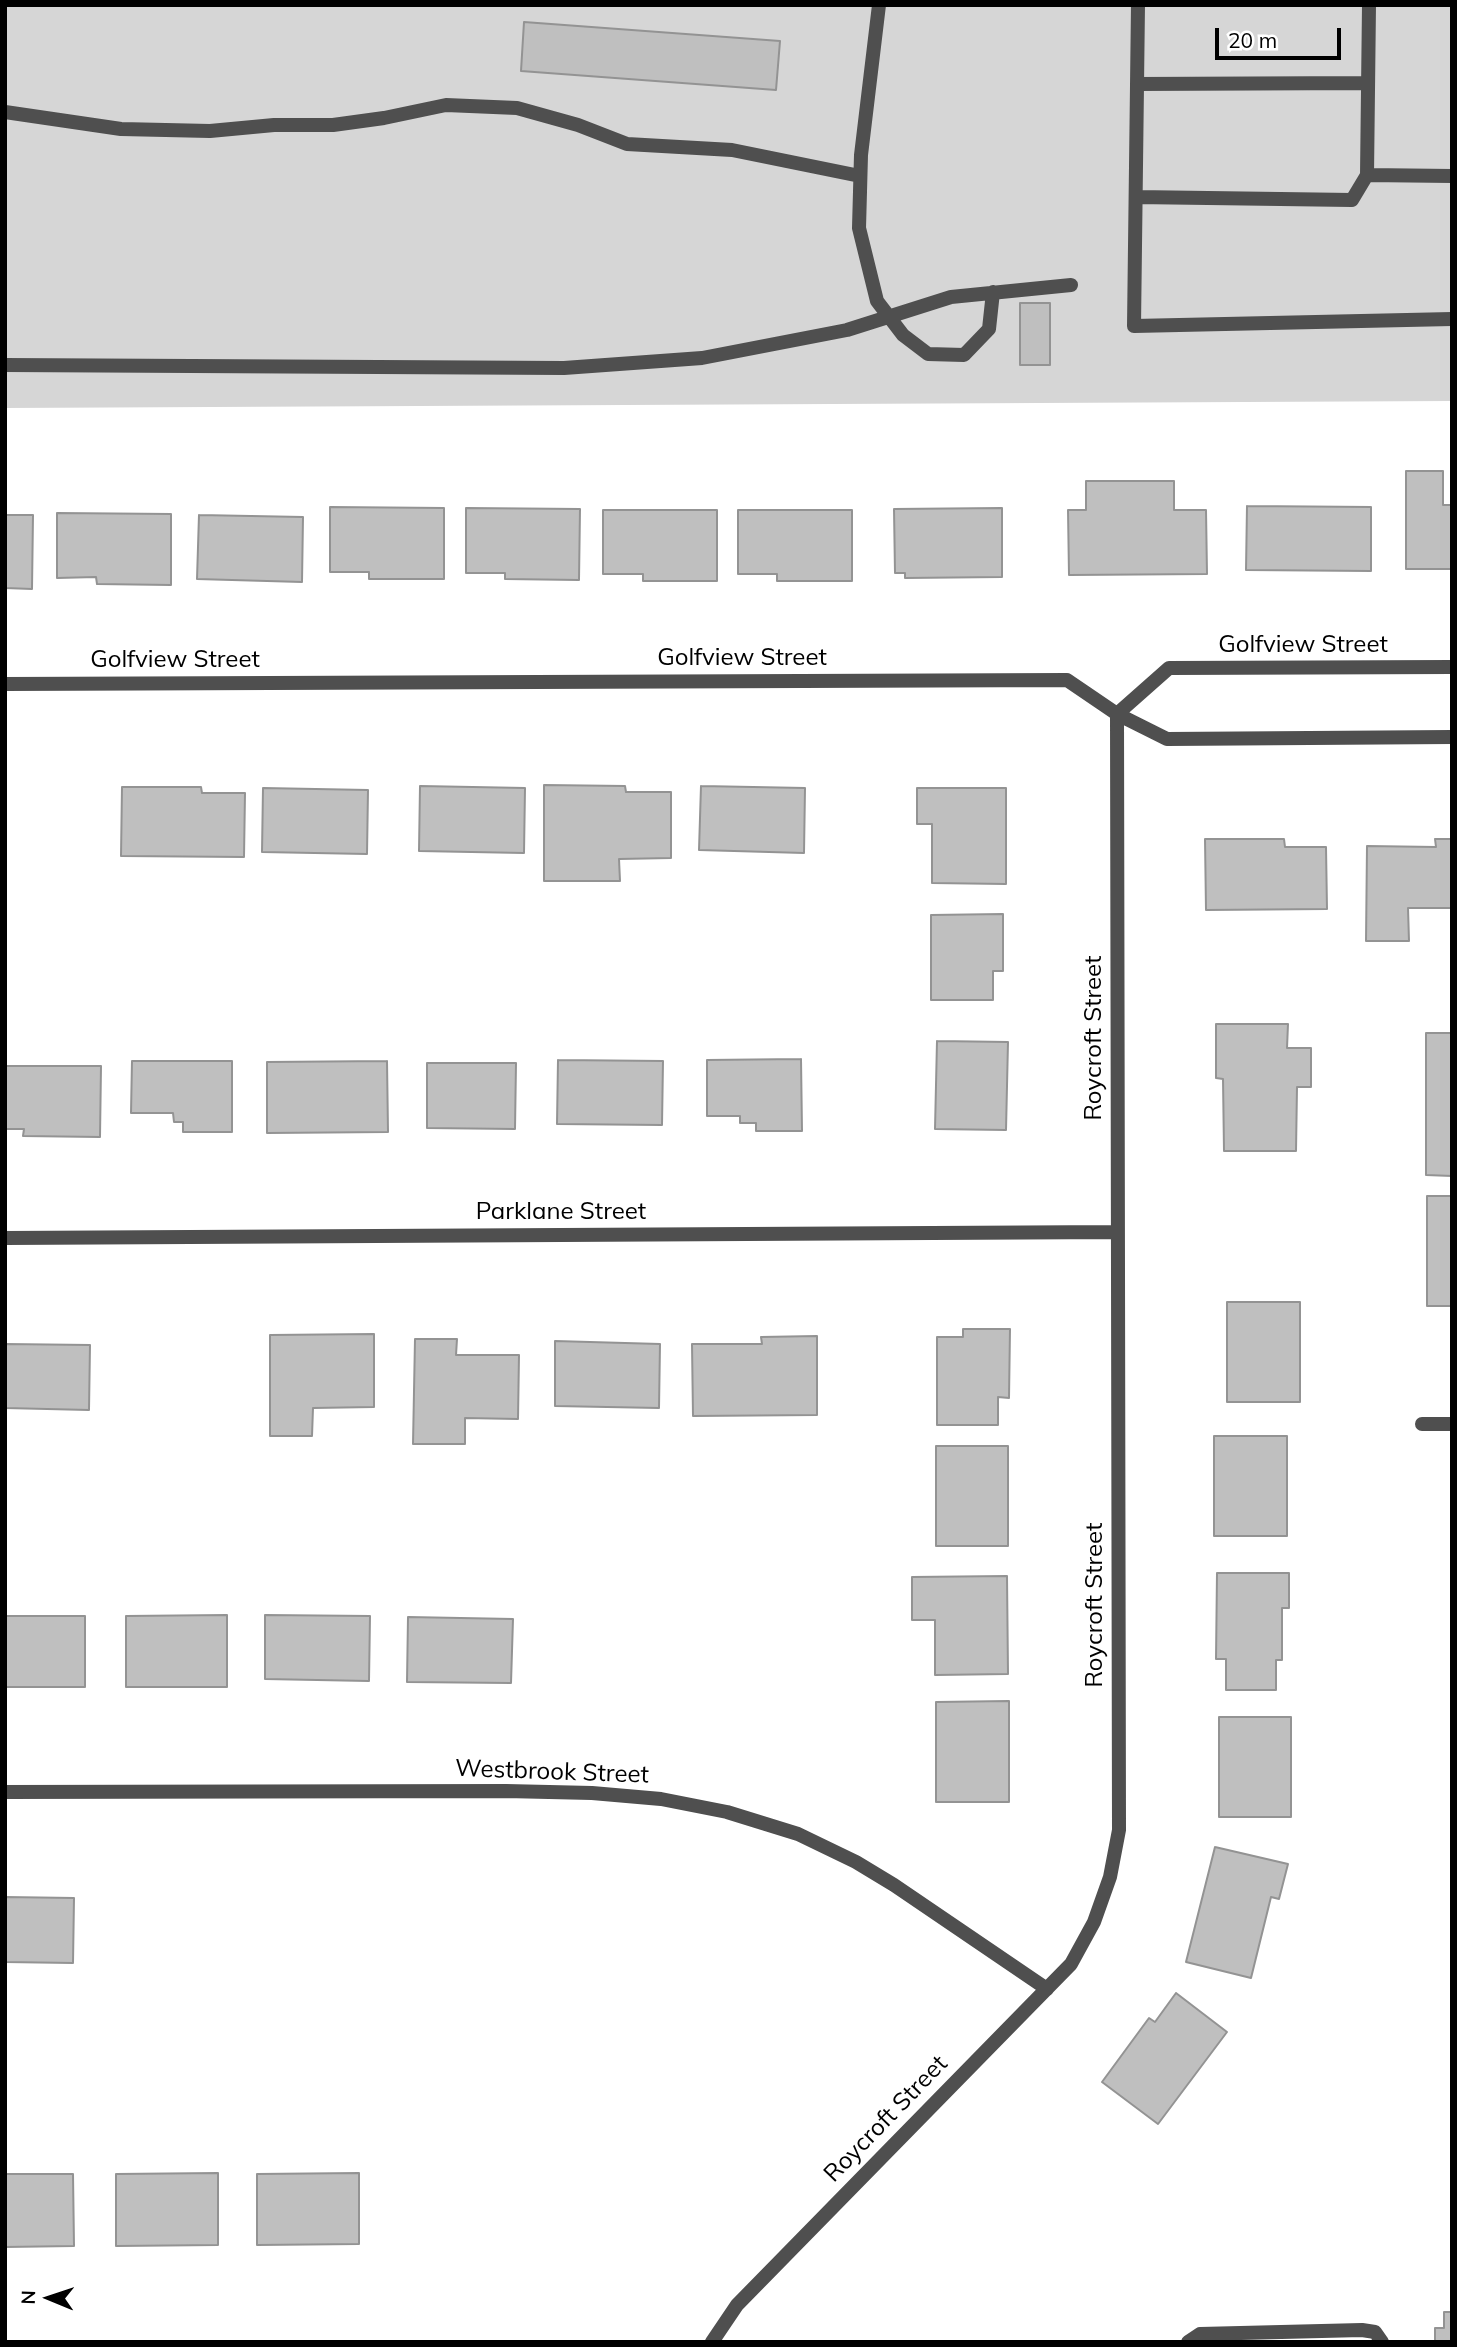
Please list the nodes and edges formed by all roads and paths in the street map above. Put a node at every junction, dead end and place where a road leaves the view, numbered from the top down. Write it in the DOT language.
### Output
graph roads {
  1 [pos="878,5"];
  2 [pos="1139,5"];
  3 [pos="1369,5"];
  4 [pos="1368,83"];
  5 [pos="1137,84"];
  6 [pos="5,112"];
  7 [pos="1367,174"];
  8 [pos="860,176"];
  9 [pos="1452,176"];
  10 [pos="1136,197"];
  11 [pos="1071,285"];
  12 [pos="993,292"];
  13 [pos="889,316"];
  14 [pos="1452,319"];
  15 [pos="5,365"];
  16 [pos="1452,667"];
  17 [pos="5,684"];
  18 [pos="1116,714"];
  19 [pos="1452,737"];
  20 [pos="1117,1232"];
  21 [pos="5,1238"];
  22 [pos="1422,1424"];
  23 [pos="1452,1424"];
  24 [pos="5,1792"];
  25 [pos="1047,1989"];
  26 [pos="712,2342"];
  27 [pos="1188,2342"];
  28 [pos="1382,2342"];
  1 -- 8 [label="street"];
  2 -- 5 [label="street"];
  3 -- 4 [label="street"];
  4 -- 5 [label="street"];
  4 -- 7 [label="street"];
  5 -- 10 [label="street"];
  6 -- 8 [label="street"];
  7 -- 9 [label="street"];
  7 -- 10 [label="street"];
  8 -- 13 [label="street"];
  10 -- 14 [label="street"];
  11 -- 12 [label="street"];
  12 -- 13 [label="street"];
  12 -- 13 [label="street"];
  13 -- 15 [label="street"];
  16 -- 18 [label="street, Golfview Street"];
  17 -- 18 [label="street, Golfview Street"];
  18 -- 19 [label="street"];
  18 -- 20 [label="street, Roycroft Street"];
  20 -- 21 [label="street, Parklane Street"];
  20 -- 25 [label="street, Roycroft Street"];
  22 -- 23 [label="street"];
  24 -- 25 [label="street, Westbrook Street"];
  25 -- 26 [label="street, Roycroft Street"];
  27 -- 28 [label="street"];
}
